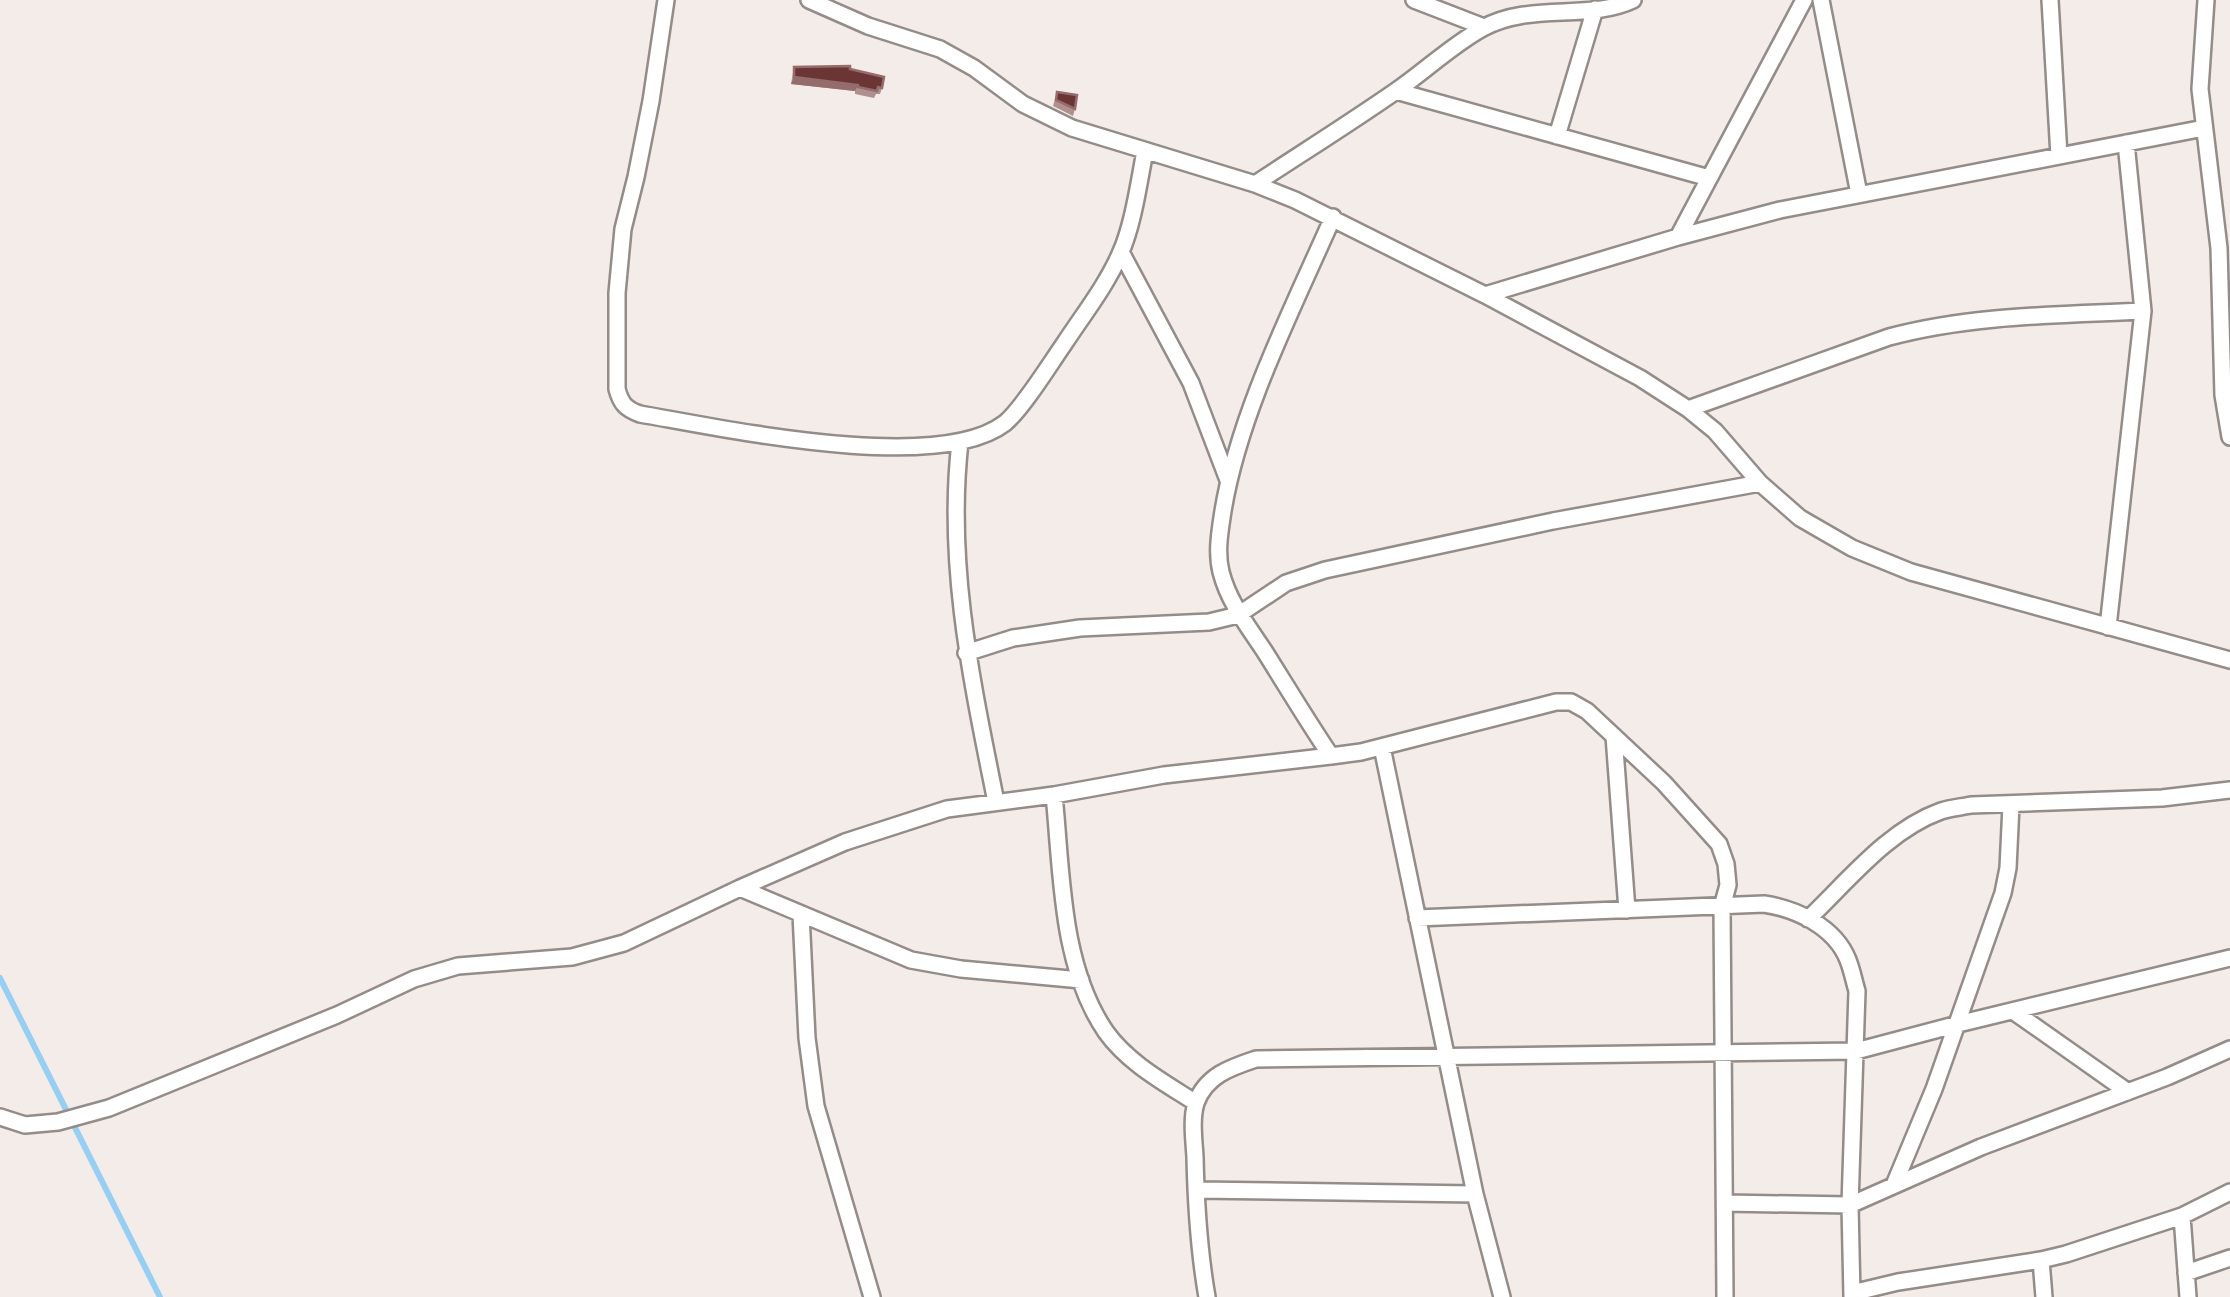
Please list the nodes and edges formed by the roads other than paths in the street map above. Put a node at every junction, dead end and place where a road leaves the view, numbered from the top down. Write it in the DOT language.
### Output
graph roads {
  1 [pos="666,0"];
  2 [pos="810,0"];
  3 [pos="1414,0"];
  4 [pos="1632,0"];
  5 [pos="1804,0"];
  6 [pos="1821,0"];
  7 [pos="2050,0"];
  8 [pos="2206,0"];
  9 [pos="1595,9"];
  10 [pos="1484,27"];
  11 [pos="1396,91"];
  12 [pos="2204,128"];
  13 [pos="1556,136"];
  14 [pos="2126,143"];
  15 [pos="1145,151"];
  16 [pos="2060,156"];
  17 [pos="1710,178"];
  18 [pos="1255,184"];
  19 [pos="1860,194"];
  20 [pos="1333,216"];
  21 [pos="1678,237"];
  22 [pos="1121,252"];
  23 [pos="1486,295"];
  24 [pos="2143,311"];
  25 [pos="1688,408"];
  26 [pos="2228,418"];
  27 [pos="2230,437"];
  28 [pos="960,442"];
  29 [pos="1228,480"];
  30 [pos="1760,483"];
  31 [pos="1238,615"];
  32 [pos="2108,628"];
  33 [pos="966,654"];
  34 [pos="2230,660"];
  35 [pos="1614,736"];
  36 [pos="1382,746"];
  37 [pos="1330,756"];
  38 [pos="2230,790"];
  39 [pos="1054,794"];
  40 [pos="996,802"];
  41 [pos="2011,805"];
  42 [pos="740,888"];
  43 [pos="1722,906"];
  44 [pos="1627,910"];
  45 [pos="801,914"];
  46 [pos="1416,918"];
  47 [pos="1808,919"];
  48 [pos="2230,958"];
  49 [pos="1081,980"];
  50 [pos="2012,1011"];
  51 [pos="1958,1024"];
  52 [pos="2230,1049"];
  53 [pos="1856,1052"];
  54 [pos="1722,1054"];
  55 [pos="1448,1056"];
  56 [pos="2128,1092"];
  57 [pos="1196,1103"];
  58 [pos="0,1117"];
  59 [pos="1894,1184"];
  60 [pos="1196,1190"];
  61 [pos="2230,1192"];
  62 [pos="1475,1194"];
  63 [pos="1725,1203"];
  64 [pos="1850,1205"];
  65 [pos="2182,1216"];
  66 [pos="2230,1258"];
  67 [pos="2041,1260"];
  68 [pos="2186,1274"];
  69 [pos="1852,1295"];
  70 [pos="872,1297"];
  71 [pos="1207,1297"];
  72 [pos="1502,1297"];
  73 [pos="1725,1297"];
  74 [pos="2044,1297"];
  75 [pos="2188,1297"];
  1 -- 28 [label="street"];
  2 -- 15 [label="street"];
  3 -- 10 [label="street"];
  4 -- 9 [label="street"];
  5 -- 17 [label="street"];
  6 -- 19 [label="street"];
  7 -- 16 [label="street"];
  8 -- 12 [label="street"];
  9 -- 10 [label="street"];
  9 -- 13 [label="street"];
  10 -- 11 [label="street"];
  11 -- 13 [label="street"];
  11 -- 18 [label="street"];
  12 -- 14 [label="street"];
  12 -- 26 [label="street"];
  13 -- 17 [label="street"];
  14 -- 16 [label="street"];
  14 -- 24 [label="street"];
  15 -- 18 [label="street"];
  15 -- 22 [label="street"];
  16 -- 19 [label="street"];
  17 -- 21 [label="street"];
  18 -- 20 [label="street"];
  19 -- 21 [label="street"];
  20 -- 23 [label="street"];
  20 -- 29 [label="street"];
  21 -- 23 [label="street"];
  22 -- 28 [label="street"];
  22 -- 29 [label="street"];
  23 -- 25 [label="street"];
  24 -- 25 [label="street"];
  24 -- 32 [label="street"];
  25 -- 30 [label="street"];
  26 -- 27 [label="street"];
  28 -- 33 [label="street"];
  29 -- 31 [label="street"];
  30 -- 31 [label="street"];
  30 -- 32 [label="street"];
  31 -- 33 [label="street"];
  31 -- 37 [label="street"];
  32 -- 34 [label="street"];
  33 -- 40 [label="street"];
  35 -- 36 [label="street"];
  35 -- 43 [label="street"];
  35 -- 44 [label="street"];
  36 -- 37 [label="street"];
  36 -- 46 [label="street"];
  37 -- 39 [label="street"];
  38 -- 41 [label="street"];
  39 -- 40 [label="street"];
  39 -- 49 [label="street"];
  40 -- 42 [label="street"];
  41 -- 47 [label="street"];
  41 -- 51 [label="street"];
  42 -- 45 [label="street"];
  42 -- 58 [label="street"];
  43 -- 44 [label="street"];
  43 -- 47 [label="street"];
  43 -- 54 [label="street"];
  44 -- 46 [label="street"];
  45 -- 49 [label="street"];
  45 -- 70 [label="street"];
  46 -- 55 [label="street"];
  47 -- 53 [label="street"];
  48 -- 50 [label="street"];
  49 -- 57 [label="street"];
  50 -- 51 [label="street"];
  50 -- 56 [label="street"];
  51 -- 53 [label="street"];
  51 -- 59 [label="street"];
  52 -- 56 [label="street"];
  53 -- 54 [label="street"];
  53 -- 64 [label="street"];
  54 -- 55 [label="street"];
  54 -- 63 [label="street"];
  55 -- 57 [label="street"];
  55 -- 62 [label="street"];
  56 -- 59 [label="street"];
  57 -- 60 [label="street"];
  59 -- 64 [label="street"];
  60 -- 62 [label="street"];
  60 -- 71 [label="street"];
  61 -- 65 [label="street"];
  62 -- 72 [label="street"];
  63 -- 64 [label="street"];
  63 -- 73 [label="street"];
  64 -- 69 [label="street"];
  65 -- 67 [label="street"];
  65 -- 68 [label="street"];
  66 -- 68 [label="street"];
  67 -- 69 [label="street"];
  67 -- 74 [label="street"];
  68 -- 75 [label="street"];
}
